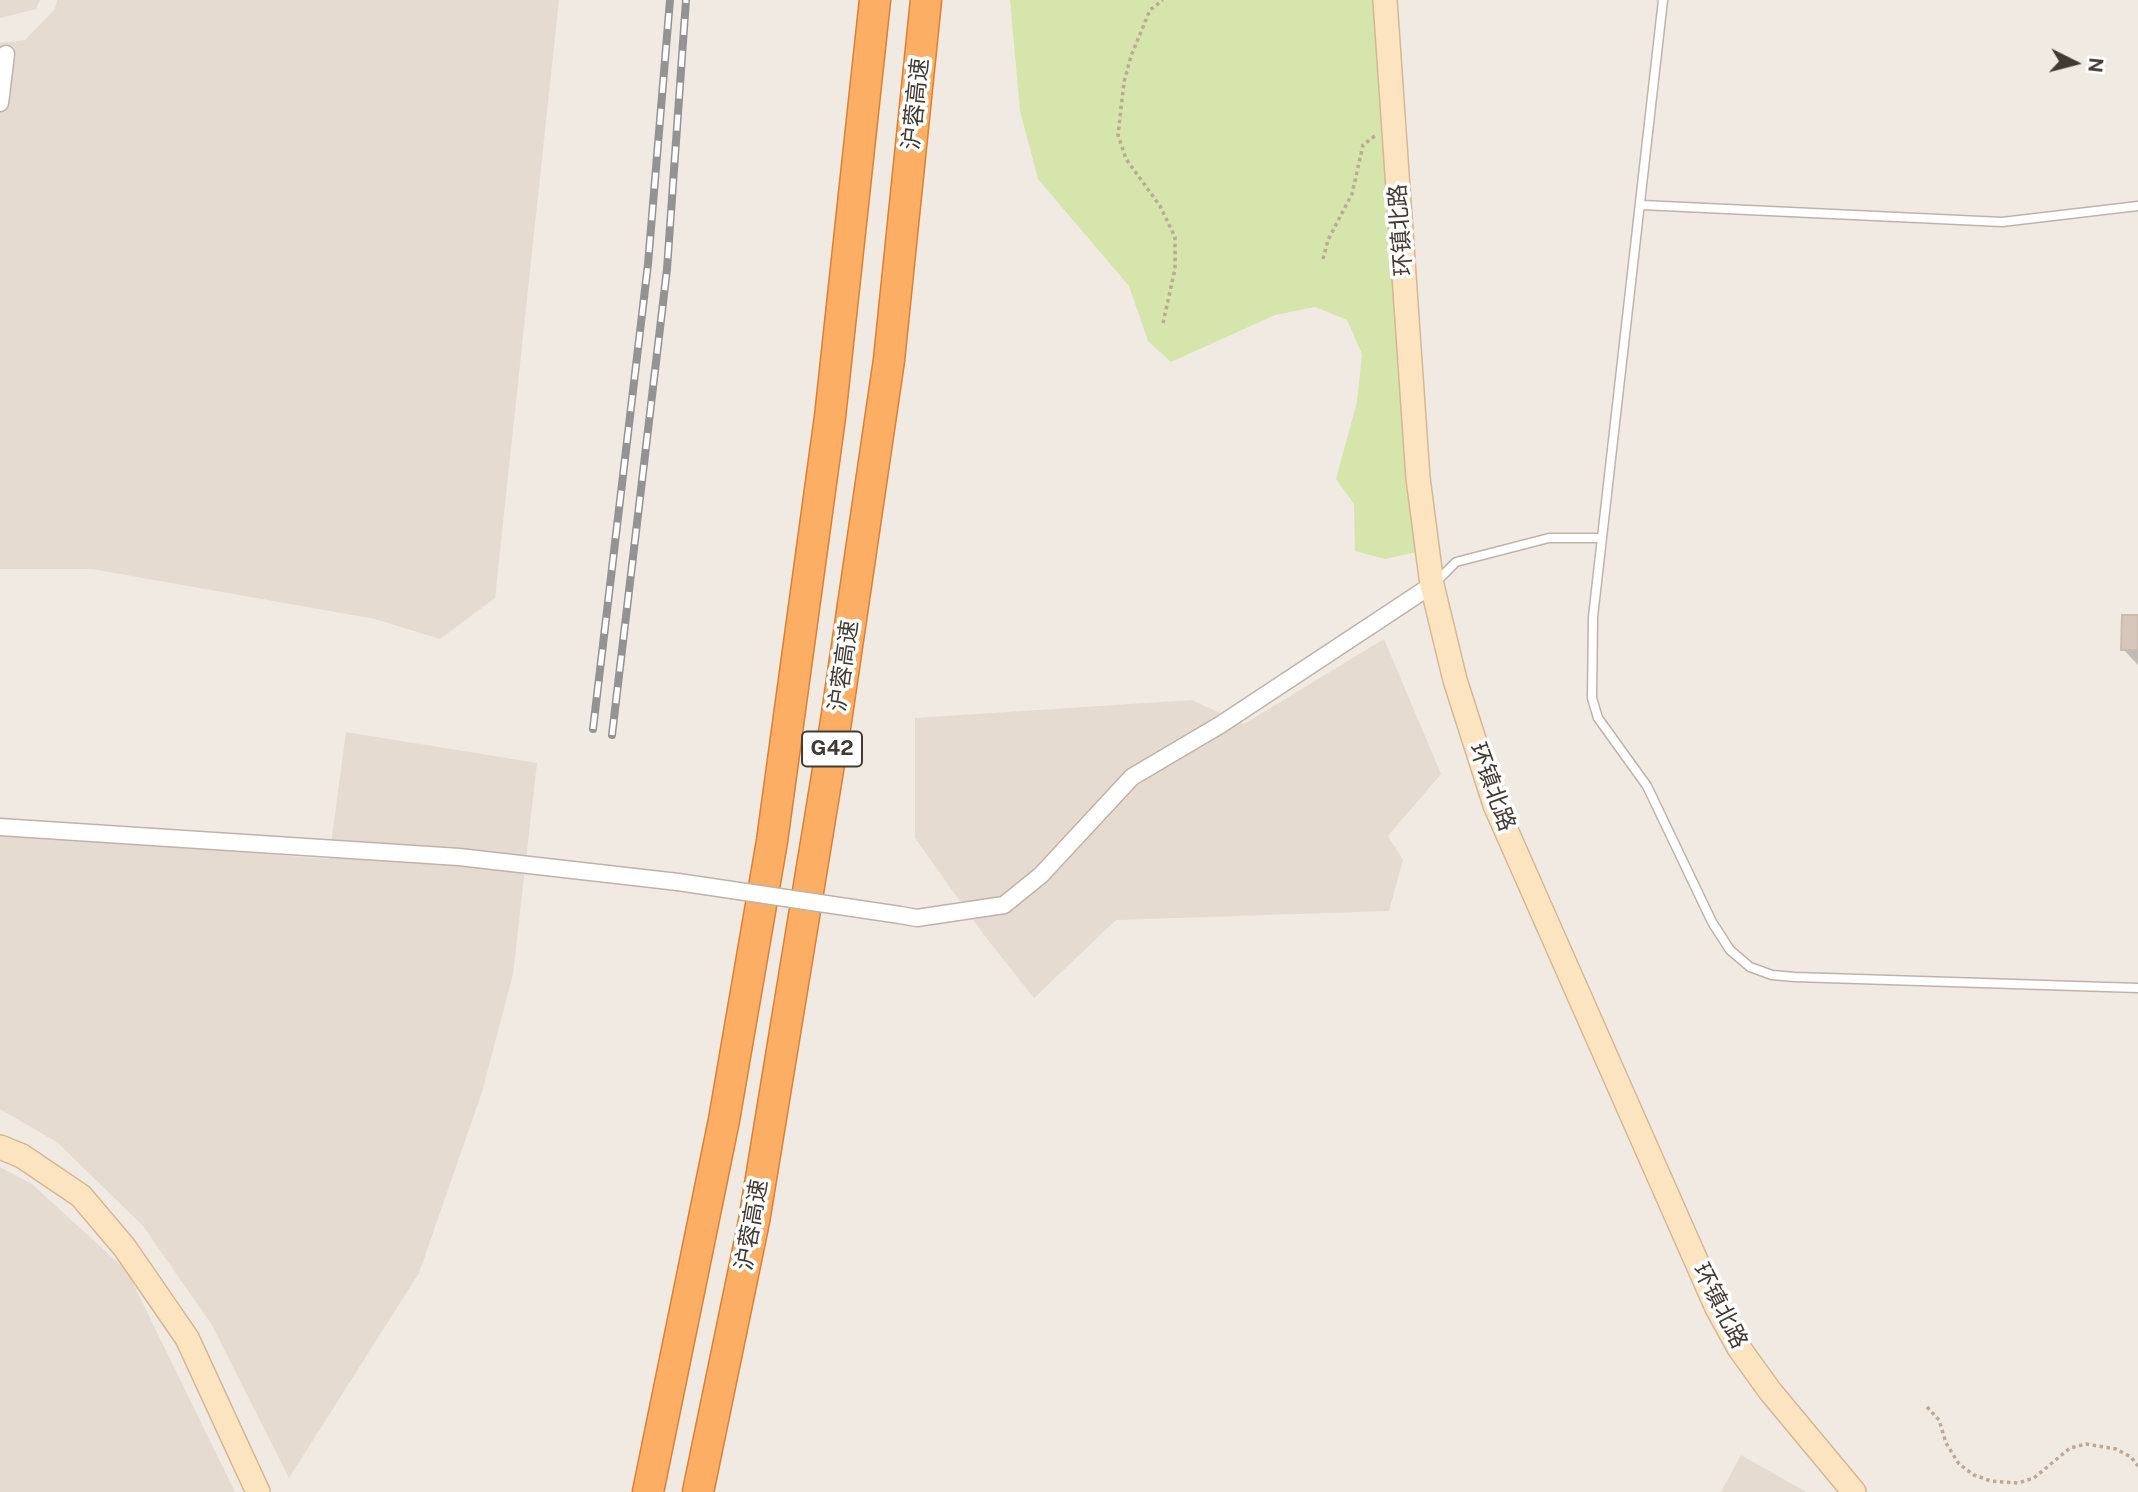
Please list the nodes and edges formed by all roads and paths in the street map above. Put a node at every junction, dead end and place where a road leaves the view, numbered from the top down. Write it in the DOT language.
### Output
graph roads {
  1 [pos="874,0"];
  2 [pos="926,0"];
  3 [pos="1163,0"];
  4 [pos="1385,0"];
  5 [pos="1663,0"];
  6 [pos="6,54"];
  7 [pos="0,103"];
  8 [pos="1394,128"];
  9 [pos="1642,205"];
  10 [pos="2138,206"];
  11 [pos="1323,259"];
  12 [pos="1163,323"];
  13 [pos="1602,537"];
  14 [pos="1432,585"];
  15 [pos="0,827"];
  16 [pos="2138,988"];
  17 [pos="0,1147"];
  18 [pos="1927,1408"];
  19 [pos="2138,1466"];
  20 [pos="258,1492"];
  21 [pos="648,1492"];
  22 [pos="698,1492"];
  23 [pos="1854,1492"];
  1 -- 21 [label="highway, 沪蓉高速 / G42"];
  2 -- 22 [label="highway, 沪蓉高速 / G42"];
  3 -- 12 [label="path"];
  4 -- 8 [label="street, 环镇北路"];
  5 -- 9 [label="lane"];
  6 -- 7 [label="street"];
  8 -- 11 [label="path"];
  8 -- 14 [label="street, 环镇北路"];
  9 -- 10 [label="lane"];
  9 -- 13 [label="lane"];
  13 -- 14 [label="lane"];
  13 -- 16 [label="lane"];
  14 -- 15 [label="street, bridge"];
  14 -- 23 [label="street, 环镇北路"];
  17 -- 20 [label="street"];
  18 -- 19 [label="path"];
}
